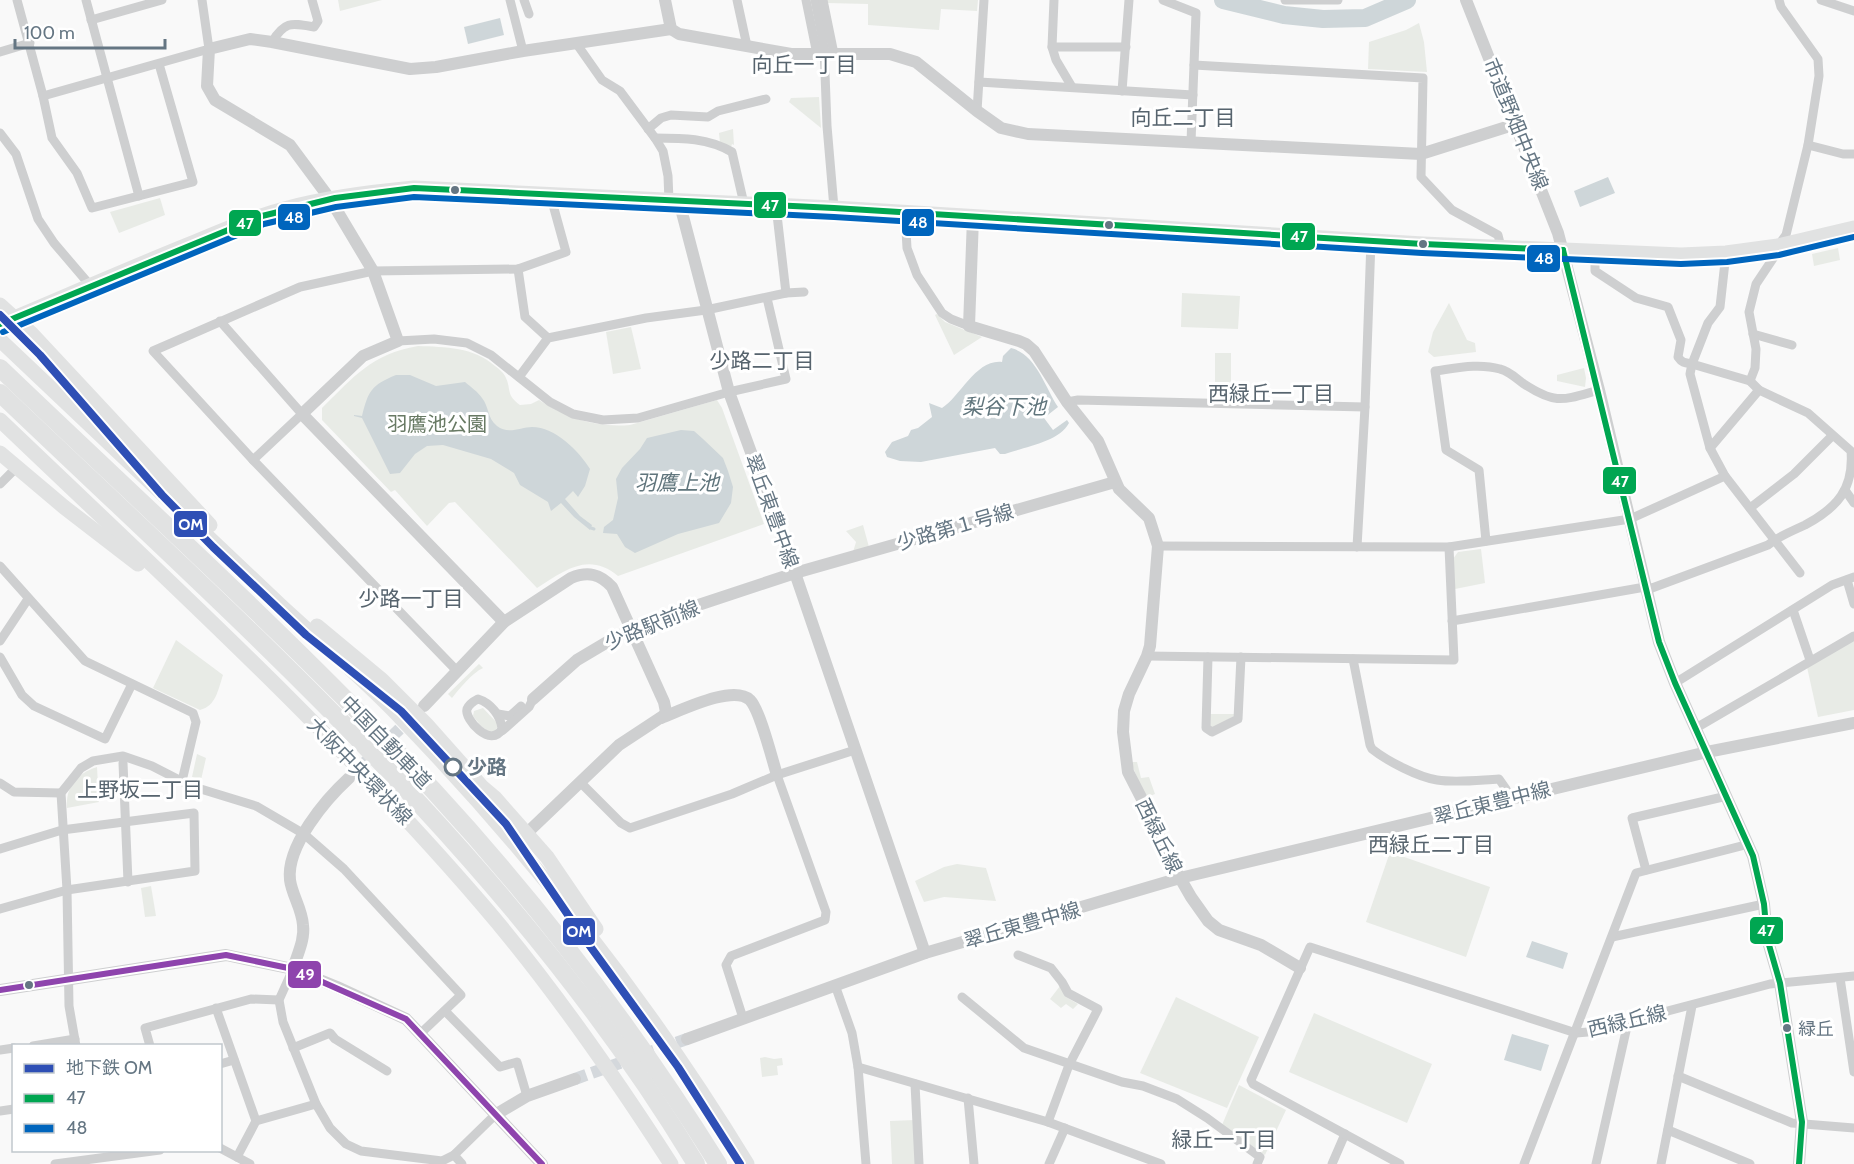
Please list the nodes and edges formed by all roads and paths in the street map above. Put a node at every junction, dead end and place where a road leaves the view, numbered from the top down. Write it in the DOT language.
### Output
graph roads {
  1 [pos="17,0"];
  2 [pos="86,0"];
  3 [pos="123,0"];
  4 [pos="162,0"];
  5 [pos="202,0"];
  6 [pos="312,0"];
  7 [pos="510,0"];
  8 [pos="524,0"];
  9 [pos="665,0"];
  10 [pos="737,0"];
  11 [pos="806,0"];
  12 [pos="814,0"];
  13 [pos="823,0"];
  14 [pos="984,0"];
  15 [pos="1054,0"];
  16 [pos="1129,0"];
  17 [pos="1163,0"];
  18 [pos="1285,0"];
  19 [pos="1338,0"];
  20 [pos="1466,0"];
  21 [pos="1779,0"];
  22 [pos="1821,0"];
  23 [pos="124,11"];
  24 [pos="1854,11"];
  25 [pos="529,14"];
  26 [pos="91,20"];
  27 [pos="671,29"];
  28 [pos="272,42"];
  29 [pos="30,43"];
  30 [pos="576,43"];
  31 [pos="747,46"];
  32 [pos="1052,47"];
  33 [pos="1126,47"];
  34 [pos="209,49"];
  35 [pos="523,51"];
  36 [pos="0,52"];
  37 [pos="817,54"];
  38 [pos="834,54"];
  39 [pos="159,64"];
  40 [pos="1194,65"];
  41 [pos="108,78"];
  42 [pos="979,82"];
  43 [pos="1072,87"];
  44 [pos="1122,91"];
  45 [pos="1193,95"];
  46 [pos="43,96"];
  47 [pos="766,99"];
  48 [pos="977,111"];
  49 [pos="1516,124"];
  50 [pos="648,129"];
  51 [pos="0,133"];
  52 [pos="655,138"];
  53 [pos="1191,142"];
  54 [pos="1808,145"];
  55 [pos="1421,154"];
  56 [pos="1854,154"];
  57 [pos="550,194"];
  58 [pos="139,196"];
  59 [pos="330,199"];
  60 [pos="674,201"];
  61 [pos="744,204"];
  62 [pos="776,206"];
  63 [pos="834,208"];
  64 [pos="906,213"];
  65 [pos="973,218"];
  66 [pos="1854,228"];
  67 [pos="1371,241"];
  68 [pos="1778,246"];
  69 [pos="1501,247"];
  70 [pos="1563,250"];
  71 [pos="1590,251"];
  72 [pos="1726,253"];
  73 [pos="518,269"];
  74 [pos="373,271"];
  75 [pos="89,284"];
  76 [pos="786,292"];
  77 [pos="804,292"];
  78 [pos="767,298"];
  79 [pos="0,305"];
  80 [pos="706,310"];
  81 [pos="7,321"];
  82 [pos="220,321"];
  83 [pos="969,326"];
  84 [pos="1753,334"];
  85 [pos="548,339"];
  86 [pos="0,340"];
  87 [pos="398,341"];
  88 [pos="1792,345"];
  89 [pos="1692,363"];
  90 [pos="0,368"];
  91 [pos="519,377"];
  92 [pos="1750,381"];
  93 [pos="1599,390"];
  94 [pos="1759,390"];
  95 [pos="729,392"];
  96 [pos="0,393"];
  97 [pos="1067,402"];
  98 [pos="1365,407"];
  99 [pos="302,414"];
  100 [pos="0,420"];
  101 [pos="1832,436"];
  102 [pos="1710,448"];
  103 [pos="1852,450"];
  104 [pos="0,453"];
  105 [pos="253,460"];
  106 [pos="1853,467"];
  107 [pos="16,468"];
  108 [pos="1725,476"];
  109 [pos="1115,482"];
  110 [pos="0,484"];
  111 [pos="1845,490"];
  112 [pos="1854,503"];
  113 [pos="1750,508"];
  114 [pos="1630,519"];
  115 [pos="1775,539"];
  116 [pos="1486,541"];
  117 [pos="1158,546"];
  118 [pos="1356,547"];
  119 [pos="1449,547"];
  120 [pos="0,566"];
  121 [pos="795,573"];
  122 [pos="1800,573"];
  123 [pos="1851,579"];
  124 [pos="258,583"];
  125 [pos="1645,587"];
  126 [pos="28,599"];
  127 [pos="1854,604"];
  128 [pos="283,607"];
  129 [pos="1792,610"];
  130 [pos="200,612"];
  131 [pos="1452,621"];
  132 [pos="504,622"];
  133 [pos="632,629"];
  134 [pos="1854,636"];
  135 [pos="0,641"];
  136 [pos="1148,656"];
  137 [pos="0,657"];
  138 [pos="1208,657"];
  139 [pos="1241,657"];
  140 [pos="1353,659"];
  141 [pos="1810,660"];
  142 [pos="458,672"];
  143 [pos="1675,683"];
  144 [pos="132,684"];
  145 [pos="533,699"];
  146 [pos="424,706"];
  147 [pos="498,714"];
  148 [pos="660,718"];
  149 [pos="1854,723"];
  150 [pos="1696,728"];
  151 [pos="502,731"];
  152 [pos="855,750"];
  153 [pos="1707,752"];
  154 [pos="123,763"];
  155 [pos="777,775"];
  156 [pos="349,778"];
  157 [pos="182,781"];
  158 [pos="580,782"];
  159 [pos="0,784"];
  160 [pos="61,793"];
  161 [pos="1727,796"];
  162 [pos="1510,798"];
  163 [pos="127,821"];
  164 [pos="62,830"];
  165 [pos="527,833"];
  166 [pos="304,834"];
  167 [pos="1749,844"];
  168 [pos="0,849"];
  169 [pos="1646,870"];
  170 [pos="1180,878"];
  171 [pos="128,882"];
  172 [pos="68,890"];
  173 [pos="1764,904"];
  174 [pos="0,909"];
  175 [pos="1612,936"];
  176 [pos="925,953"];
  177 [pos="1018,955"];
  178 [pos="1300,968"];
  179 [pos="292,969"];
  180 [pos="1854,976"];
  181 [pos="1840,978"];
  182 [pos="69,979"];
  183 [pos="1780,983"];
  184 [pos="835,985"];
  185 [pos="0,990"];
  186 [pos="962,997"];
  187 [pos="279,1000"];
  188 [pos="1692,1006"];
  189 [pos="216,1008"];
  190 [pos="445,1011"];
  191 [pos="743,1018"];
  192 [pos="1628,1022"];
  193 [pos="658,1029"];
  194 [pos="1576,1033"];
  195 [pos="420,1034"];
  196 [pos="687,1039"];
  197 [pos="75,1042"];
  198 [pos="54,1044"];
  199 [pos="149,1044"];
  200 [pos="293,1048"];
  201 [pos="234,1060"];
  202 [pos="222,1063"];
  203 [pos="1069,1065"];
  204 [pos="858,1067"];
  205 [pos="387,1071"];
  206 [pos="1854,1072"];
  207 [pos="1678,1076"];
  208 [pos="575,1079"];
  209 [pos="915,1084"];
  210 [pos="527,1096"];
  211 [pos="968,1098"];
  212 [pos="316,1104"];
  213 [pos="495,1115"];
  214 [pos="256,1121"];
  215 [pos="1048,1122"];
  216 [pos="1802,1122"];
  217 [pos="1065,1128"];
  218 [pos="1854,1128"];
  219 [pos="1668,1130"];
  220 [pos="1345,1134"];
  221 [pos="222,1149"];
  222 [pos="144,1152"];
  223 [pos="1134,1153"];
  224 [pos="454,1155"];
  225 [pos="237,1156"];
  226 [pos="96,1158"];
  227 [pos="55,1164"];
  228 [pos="250,1164"];
  229 [pos="462,1164"];
  230 [pos="542,1164"];
  231 [pos="671,1164"];
  232 [pos="696,1164"];
  233 [pos="718,1164"];
  234 [pos="747,1164"];
  235 [pos="866,1164"];
  236 [pos="919,1164"];
  237 [pos="974,1164"];
  238 [pos="1049,1164"];
  239 [pos="1129,1164"];
  240 [pos="1161,1164"];
  241 [pos="1257,1164"];
  242 [pos="1332,1164"];
  243 [pos="1400,1164"];
  244 [pos="1524,1164"];
  245 [pos="1596,1164"];
  246 [pos="1661,1164"];
  247 [pos="1750,1164"];
  248 [pos="1799,1164"];
  1 -- 29 [label="street"];
  2 -- 26 [label="street"];
  3 -- 23 [label="street"];
  4 -- 23 [label="street"];
  5 -- 34 [label="street"];
  6 -- 28 [label="street"];
  7 -- 35 [label="street"];
  8 -- 25 [label="street"];
  9 -- 27 [label="street"];
  10 -- 31 [label="street"];
  11 -- 37 [label="street"];
  12 -- 63 [label="street"];
  13 -- 38 [label="street"];
  14 -- 42 [label="street"];
  15 -- 32 [label="street"];
  16 -- 33 [label="street"];
  17 -- 40 [label="street"];
  18 -- 19 [label="street"];
  20 -- 49 [label="street, 市道野畑中央線"];
  21 -- 54 [label="street"];
  22 -- 24 [label="street"];
  23 -- 26 [label="street"];
  26 -- 41 [label="street"];
  27 -- 30 [label="street"];
  27 -- 31 [label="street"];
  28 -- 34 [label="street"];
  28 -- 35 [label="street"];
  29 -- 36 [label="street"];
  29 -- 46 [label="street"];
  30 -- 35 [label="street"];
  30 -- 50 [label="street"];
  31 -- 37 [label="street"];
  32 -- 33 [label="street"];
  32 -- 43 [label="street"];
  33 -- 44 [label="street"];
  34 -- 39 [label="street"];
  34 -- 59 [label="street"];
  37 -- 38 [label="street"];
  38 -- 48 [label="street"];
  39 -- 41 [label="street"];
  39 -- 58 [label="street"];
  40 -- 45 [label="street"];
  40 -- 55 [label="street"];
  41 -- 46 [label="street"];
  41 -- 58 [label="street"];
  42 -- 43 [label="street"];
  42 -- 48 [label="street"];
  43 -- 44 [label="street"];
  44 -- 45 [label="street"];
  45 -- 53 [label="street"];
  46 -- 58 [label="street"];
  47 -- 50 [label="street"];
  48 -- 53 [label="street"];
  49 -- 55 [label="street"];
  49 -- 70 [label="street, 市道野畑中央線"];
  50 -- 52 [label="street"];
  51 -- 75 [label="street"];
  52 -- 60 [label="street"];
  52 -- 61 [label="street"];
  53 -- 55 [label="street"];
  54 -- 56 [label="street"];
  54 -- 68 [label="street"];
  55 -- 69 [label="street"];
  57 -- 59 [label="main road"];
  57 -- 60 [label="main road"];
  57 -- 73 [label="street"];
  59 -- 74 [label="street"];
  59 -- 75 [label="main road"];
  60 -- 61 [label="main road"];
  60 -- 80 [label="street, 翠丘東豊中線"];
  61 -- 62 [label="main road"];
  62 -- 63 [label="main road"];
  62 -- 76 [label="street"];
  63 -- 64 [label="main road"];
  64 -- 65 [label="main road"];
  64 -- 83 [label="street"];
  65 -- 67 [label="main road"];
  65 -- 83 [label="street"];
  66 -- 68 [label="main road"];
  67 -- 69 [label="main road"];
  67 -- 98 [label="street"];
  68 -- 72 [label="main road"];
  68 -- 84 [label="street"];
  69 -- 70 [label="main road"];
  70 -- 71 [label="main road"];
  70 -- 93 [label="street, 市道野畑中央線"];
  71 -- 72 [label="main road"];
  71 -- 89 [label="street"];
  72 -- 89 [label="street"];
  73 -- 74 [label="street"];
  73 -- 85 [label="street"];
  74 -- 82 [label="street"];
  74 -- 87 [label="street"];
  75 -- 81 [label="main road"];
  76 -- 77 [label="street"];
  76 -- 78 [label="street"];
  78 -- 80 [label="street"];
  78 -- 95 [label="street"];
  79 -- 81 [label="main road"];
  80 -- 85 [label="street"];
  80 -- 95 [label="street, 翠丘東豊中線"];
  81 -- 124 [label="main road"];
  82 -- 99 [label="street"];
  82 -- 105 [label="street"];
  83 -- 97 [label="street, 西緑丘線"];
  84 -- 88 [label="street"];
  84 -- 92 [label="street"];
  85 -- 91 [label="street"];
  86 -- 124 [label="main road"];
  87 -- 91 [label="street"];
  87 -- 99 [label="street"];
  89 -- 92 [label="street"];
  89 -- 102 [label="street"];
  90 -- 233 [label="highway, 中国自動車道"];
  91 -- 95 [label="street"];
  92 -- 94 [label="street"];
  93 -- 114 [label="street, 市道野畑中央線"];
  93 -- 116 [label="street"];
  94 -- 101 [label="street"];
  94 -- 102 [label="street"];
  95 -- 121 [label="street, 翠丘東豊中線"];
  96 -- 232 [label="highway, 中国自動車道"];
  97 -- 98 [label="street"];
  97 -- 109 [label="street, 西緑丘線"];
  98 -- 118 [label="street"];
  99 -- 105 [label="street"];
  99 -- 132 [label="street"];
  100 -- 130 [label="main road, 大阪中央環状線"];
  101 -- 103 [label="street"];
  101 -- 113 [label="street"];
  102 -- 108 [label="street"];
  103 -- 106 [label="street"];
  104 -- 107 [label="main road"];
  105 -- 142 [label="street"];
  106 -- 111 [label="street"];
  107 -- 110 [label="street"];
  107 -- 130 [label="main road"];
  108 -- 113 [label="street"];
  108 -- 114 [label="street"];
  109 -- 117 [label="street, 西緑丘線"];
  109 -- 121 [label="street, 少路第１号線"];
  111 -- 112 [label="street"];
  111 -- 115 [label="street"];
  113 -- 115 [label="street"];
  114 -- 116 [label="street"];
  114 -- 125 [label="street, 市道野畑中央線"];
  115 -- 122 [label="street"];
  115 -- 125 [label="street"];
  116 -- 119 [label="street"];
  117 -- 118 [label="street"];
  117 -- 136 [label="street, 西緑丘線"];
  118 -- 119 [label="street"];
  119 -- 131 [label="street"];
  120 -- 126 [label="street"];
  121 -- 133 [label="street, 少路駅前線"];
  121 -- 152 [label="street, 翠丘東豊中線"];
  123 -- 127 [label="street"];
  123 -- 129 [label="street"];
  124 -- 128 [label="main road"];
  125 -- 131 [label="street"];
  125 -- 143 [label="street, 市道野畑中央線"];
  126 -- 135 [label="street"];
  126 -- 144 [label="street"];
  128 -- 165 [label="main road"];
  128 -- 193 [label="main road"];
  129 -- 141 [label="street"];
  129 -- 143 [label="street"];
  130 -- 231 [label="main road, 大阪中央環状線"];
  131 -- 140 [label="street"];
  132 -- 133 [label="street"];
  132 -- 142 [label="street"];
  133 -- 145 [label="street, 少路駅前線"];
  133 -- 148 [label="street"];
  134 -- 141 [label="street"];
  136 -- 138 [label="street"];
  136 -- 170 [label="street, 西緑丘線"];
  137 -- 144 [label="street"];
  138 -- 139 [label="street"];
  138 -- 139 [label="street"];
  139 -- 140 [label="street"];
  140 -- 162 [label="street"];
  141 -- 150 [label="street"];
  142 -- 146 [label="street"];
  143 -- 150 [label="street, 市道野畑中央線"];
  144 -- 157 [label="street"];
  145 -- 147 [label="street"];
  145 -- 151 [label="street, 少路駅前線"];
  147 -- 151 [label="street"];
  147 -- 151 [label="street"];
  148 -- 155 [label="street"];
  148 -- 158 [label="street"];
  149 -- 153 [label="street, 翠丘東豊中線"];
  150 -- 153 [label="street, 市道野畑中央線"];
  152 -- 155 [label="street"];
  152 -- 176 [label="street, 翠丘東豊中線"];
  153 -- 161 [label="street, 市道野畑中央線"];
  153 -- 162 [label="street, 翠丘東豊中線"];
  154 -- 163 [label="street"];
  155 -- 158 [label="street"];
  155 -- 191 [label="street"];
  156 -- 166 [label="street"];
  157 -- 160 [label="street"];
  157 -- 166 [label="street"];
  158 -- 165 [label="street"];
  159 -- 160 [label="street"];
  160 -- 164 [label="street"];
  161 -- 167 [label="street, 市道野畑中央線"];
  161 -- 169 [label="street"];
  162 -- 170 [label="street, 翠丘東豊中線"];
  163 -- 164 [label="street"];
  163 -- 171 [label="street"];
  163 -- 171 [label="street"];
  164 -- 168 [label="street"];
  164 -- 172 [label="street"];
  165 -- 193 [label="main road"];
  166 -- 179 [label="street"];
  166 -- 190 [label="street"];
  167 -- 169 [label="street"];
  167 -- 173 [label="street, 市道野畑中央線"];
  169 -- 175 [label="street"];
  170 -- 176 [label="street, 翠丘東豊中線"];
  170 -- 178 [label="street, 西緑丘線"];
  171 -- 172 [label="street"];
  172 -- 174 [label="street"];
  172 -- 182 [label="street"];
  173 -- 175 [label="street"];
  173 -- 183 [label="street, 市道野畑中央線"];
  175 -- 194 [label="street"];
  176 -- 184 [label="street, 翠丘東豊中線"];
  177 -- 203 [label="street"];
  178 -- 194 [label="street, 西緑丘線"];
  178 -- 220 [label="street"];
  179 -- 182 [label="street"];
  179 -- 187 [label="street"];
  179 -- 195 [label="street"];
  180 -- 181 [label="street, 西緑丘線"];
  181 -- 183 [label="street, 西緑丘線"];
  181 -- 206 [label="street"];
  182 -- 185 [label="street"];
  182 -- 197 [label="street"];
  183 -- 188 [label="street, 西緑丘線"];
  183 -- 216 [label="street, 市道野畑中央線"];
  184 -- 191 [label="street, 翠丘東豊中線"];
  184 -- 204 [label="street"];
  186 -- 203 [label="street"];
  187 -- 189 [label="street"];
  187 -- 200 [label="street"];
  188 -- 192 [label="street, 西緑丘線"];
  188 -- 207 [label="street"];
  189 -- 199 [label="street"];
  189 -- 201 [label="street"];
  190 -- 195 [label="street"];
  190 -- 210 [label="street"];
  191 -- 196 [label="street, 翠丘東豊中線"];
  192 -- 194 [label="street, 西緑丘線"];
  192 -- 245 [label="street"];
  193 -- 234 [label="main road"];
  194 -- 244 [label="street"];
  195 -- 213 [label="street"];
  197 -- 198 [label="street"];
  200 -- 205 [label="street"];
  200 -- 212 [label="street"];
  201 -- 202 [label="street"];
  201 -- 214 [label="street"];
  203 -- 215 [label="street"];
  203 -- 241 [label="street"];
  204 -- 209 [label="street"];
  204 -- 235 [label="street"];
  207 -- 216 [label="street"];
  207 -- 219 [label="street"];
  208 -- 210 [label="street"];
  209 -- 211 [label="street"];
  209 -- 236 [label="street"];
  210 -- 213 [label="street"];
  211 -- 215 [label="street"];
  211 -- 237 [label="street"];
  212 -- 214 [label="street"];
  212 -- 224 [label="street"];
  213 -- 224 [label="street"];
  213 -- 230 [label="street"];
  214 -- 225 [label="street"];
  215 -- 217 [label="street"];
  216 -- 218 [label="street"];
  216 -- 248 [label="street, 市道野畑中央線"];
  217 -- 223 [label="street"];
  217 -- 238 [label="street"];
  219 -- 246 [label="street"];
  219 -- 247 [label="street"];
  220 -- 242 [label="street"];
  220 -- 243 [label="street"];
  221 -- 225 [label="street"];
  222 -- 226 [label="street"];
  223 -- 239 [label="street"];
  223 -- 240 [label="street"];
  224 -- 229 [label="street"];
  225 -- 228 [label="street"];
  226 -- 227 [label="street"];
}
